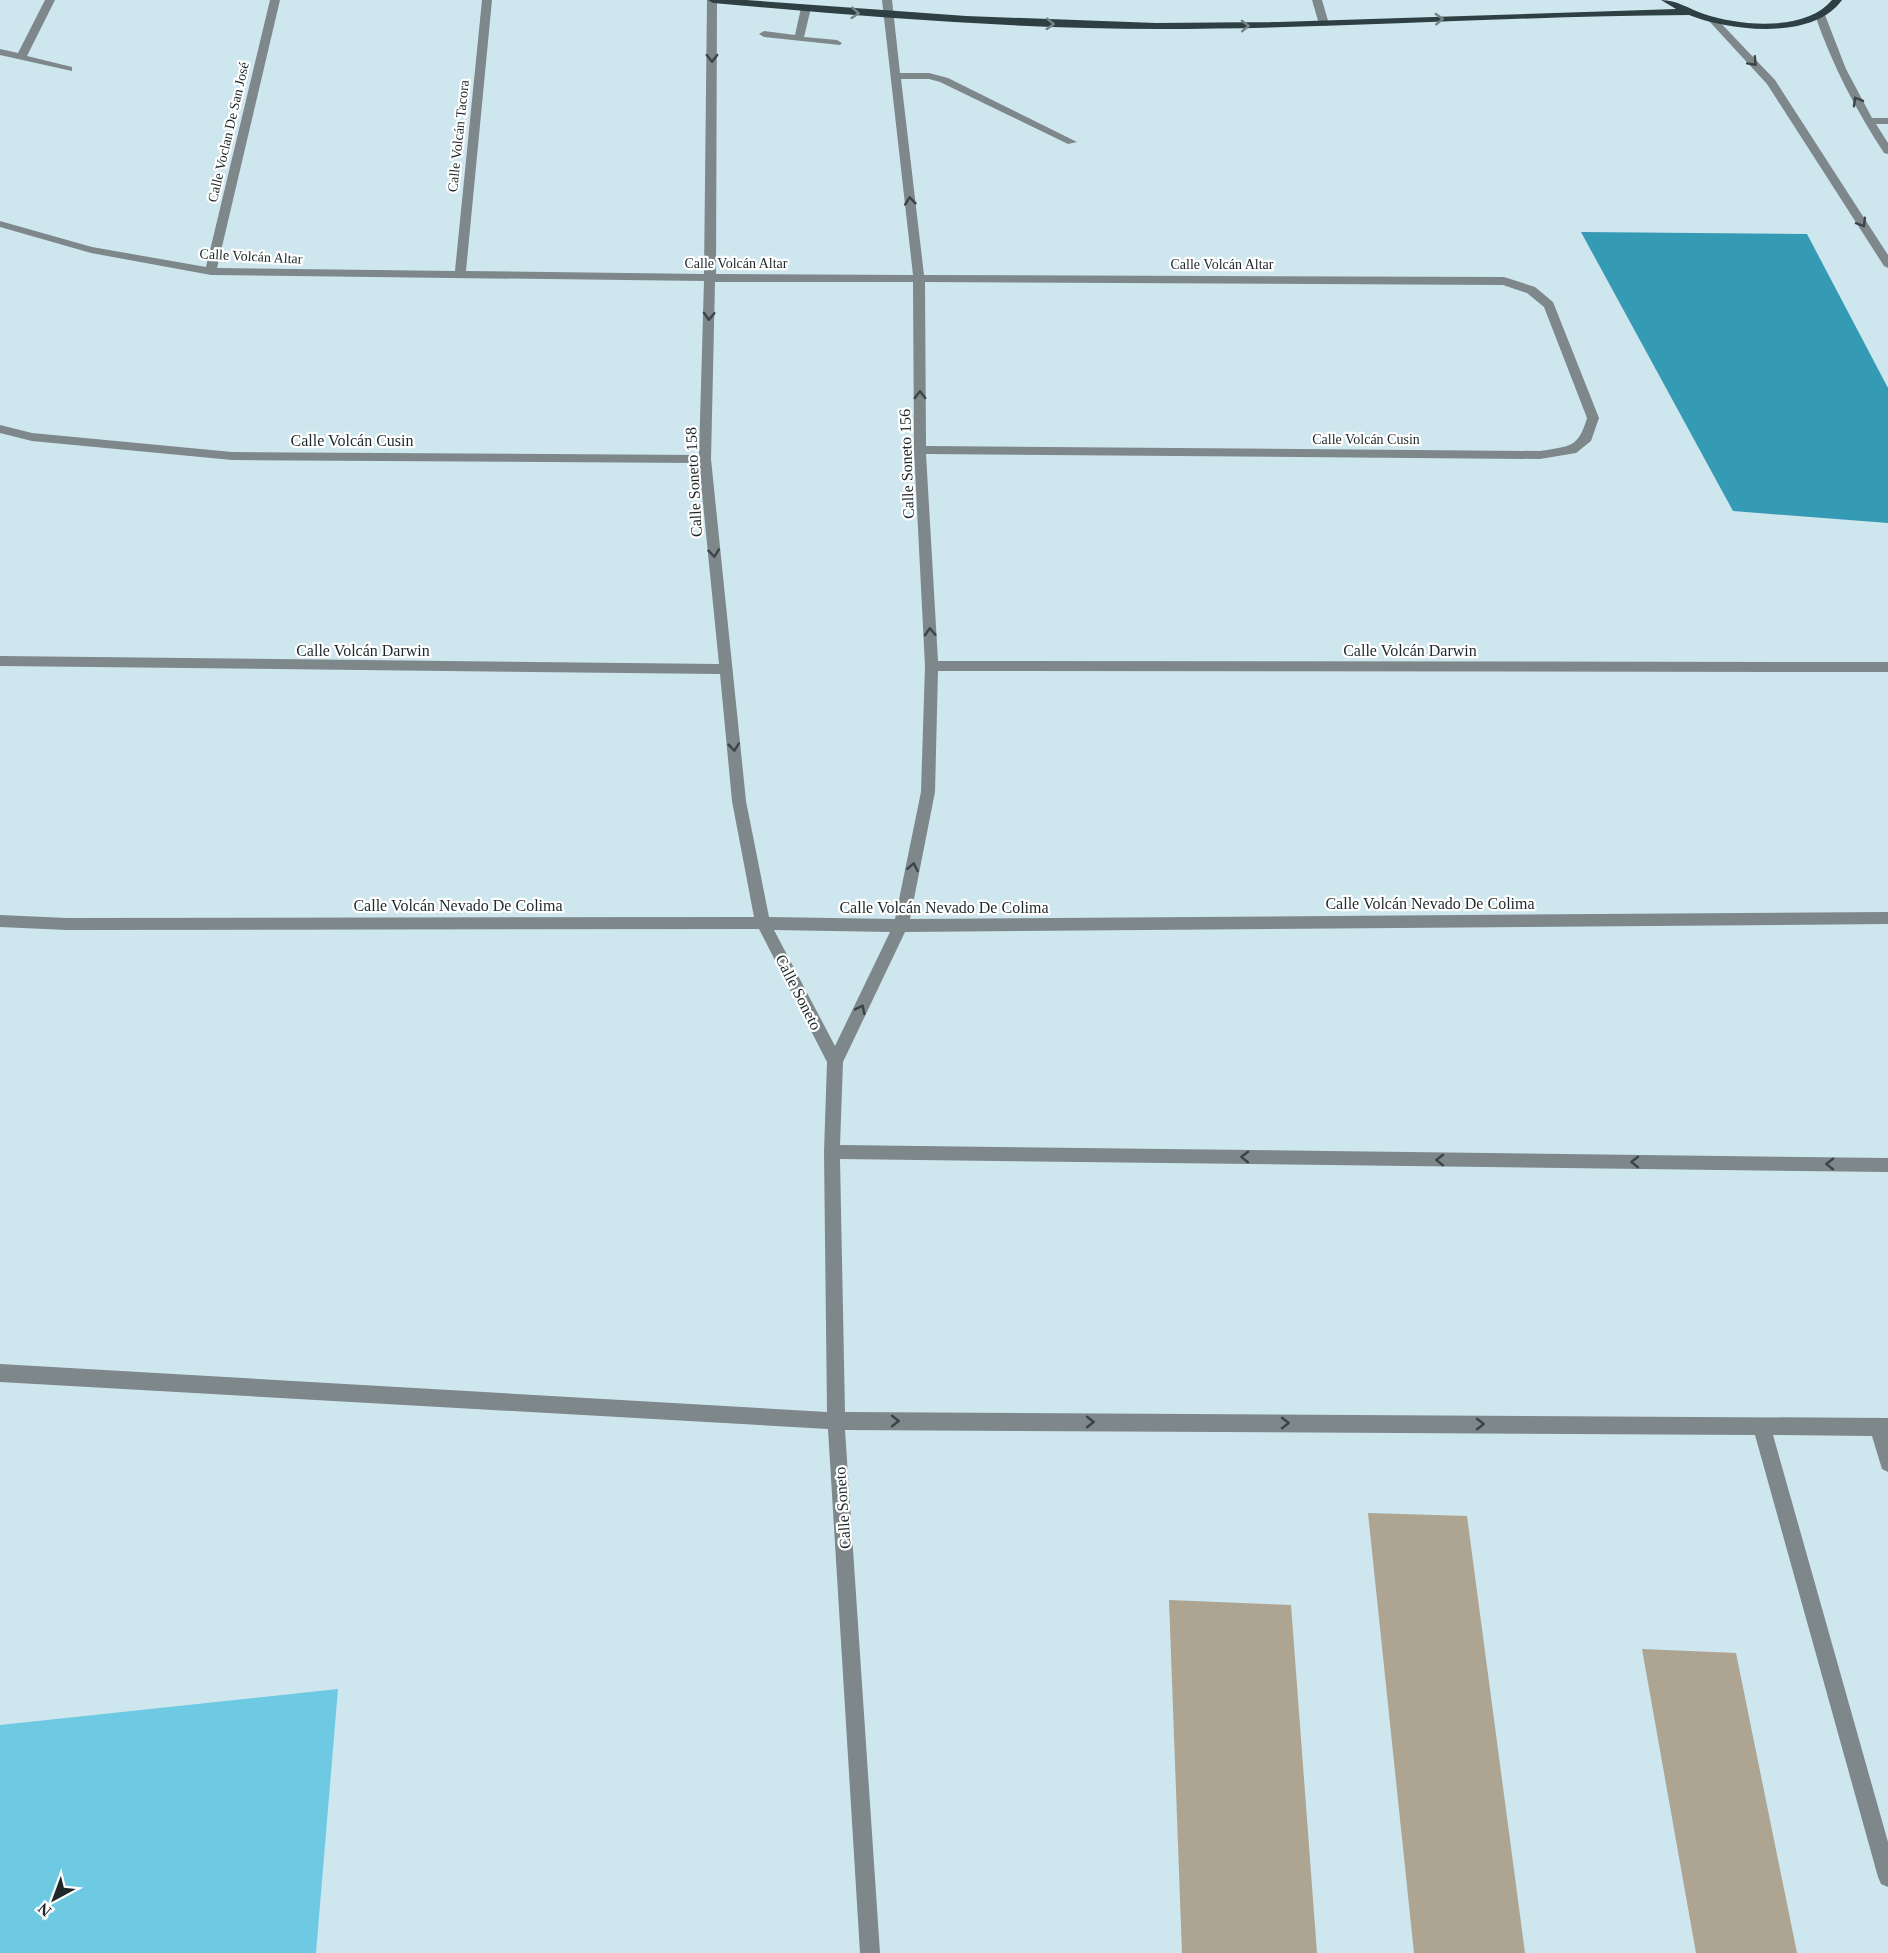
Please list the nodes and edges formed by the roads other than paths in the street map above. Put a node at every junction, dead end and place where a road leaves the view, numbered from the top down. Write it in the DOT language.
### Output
graph roads {
  1 [pos="50,0"];
  2 [pos="275,0"];
  3 [pos="487,0"];
  4 [pos="713,0"];
  5 [pos="887,0"];
  6 [pos="1317,0"];
  7 [pos="1666,0"];
  8 [pos="1837,0"];
  9 [pos="806,8"];
  10 [pos="1690,12"];
  11 [pos="1820,15"];
  12 [pos="890,16"];
  13 [pos="1712,19"];
  14 [pos="1324,24"];
  15 [pos="764,34"];
  16 [pos="799,39"];
  17 [pos="837,43"];
  18 [pos="0,52"];
  19 [pos="21,57"];
  20 [pos="68,69"];
  21 [pos="896,76"];
  22 [pos="1868,121"];
  23 [pos="1888,121"];
  24 [pos="1072,142"];
  25 [pos="1888,151"];
  26 [pos="0,224"];
  27 [pos="1888,264"];
  28 [pos="211,272"];
  29 [pos="460,276"];
  30 [pos="710,278"];
  31 [pos="919,279"];
  32 [pos="1478,279"];
  33 [pos="0,429"];
  34 [pos="920,450"];
  35 [pos="705,459"];
  36 [pos="0,662"];
  37 [pos="932,666"];
  38 [pos="1888,667"];
  39 [pos="726,669"];
  40 [pos="1888,918"];
  41 [pos="0,921"];
  42 [pos="764,923"];
  43 [pos="901,925"];
  44 [pos="836,1062"];
  45 [pos="832,1152"];
  46 [pos="1888,1165"];
  47 [pos="0,1373"];
  48 [pos="836,1421"];
  49 [pos="1761,1425"];
  50 [pos="1883,1427"];
  51 [pos="1888,1462"];
  52 [pos="1888,1878"];
  53 [pos="870,1953"];
  1 -- 19 [label="street"];
  2 -- 28 [label="street, Calle Voclan De San José"];
  3 -- 29 [label="street, Calle Volcán Tacora"];
  4 -- 9 [label="main road"];
  4 -- 30 [label="street, Calle Soneto 158, one-way"];
  5 -- 12 [label="street, Calle Soneto 156"];
  6 -- 14 [label="street"];
  7 -- 10 [label="main road"];
  8 -- 11 [label="main road"];
  9 -- 12 [label="main road, one-way"];
  9 -- 16 [label="street"];
  10 -- 13 [label="main road"];
  14 -- 10 [label="main road, one-way"];
  11 -- 13 [label="main road"];
  22 -- 11 [label="street, one-way"];
  12 -- 14 [label="main road, one-way"];
  12 -- 21 [label="street, Calle Soneto 156"];
  13 -- 27 [label="street, one-way"];
  15 -- 16 [label="street"];
  16 -- 17 [label="street"];
  18 -- 19 [label="street"];
  19 -- 20 [label="street"];
  21 -- 24 [label="street"];
  31 -- 21 [label="street, Calle Soneto 156, one-way"];
  22 -- 23 [label="street"];
  22 -- 25 [label="street"];
  26 -- 28 [label="street, Calle Volcán Altar"];
  28 -- 29 [label="street, Calle Volcán Altar"];
  29 -- 30 [label="street, Calle Volcán Altar"];
  30 -- 31 [label="street, Calle Volcán Altar"];
  30 -- 35 [label="street, Calle Soneto 158, one-way"];
  31 -- 32 [label="street, Calle Volcán Altar"];
  34 -- 31 [label="street, Calle Soneto 156, one-way"];
  32 -- 34 [label="street, Calle Volcán Cusin"];
  33 -- 35 [label="street, Calle Volcán Cusin"];
  37 -- 34 [label="street, Calle Soneto 156, one-way"];
  35 -- 39 [label="street, Calle Soneto 158, one-way"];
  36 -- 39 [label="street, Calle Volcán Darwin"];
  37 -- 38 [label="street, Calle Volcán Darwin"];
  43 -- 37 [label="street, Calle Soneto 156, one-way"];
  39 -- 42 [label="street, Calle Soneto 158, one-way"];
  40 -- 43 [label="street, Calle Volcán Nevado De Colima"];
  41 -- 42 [label="street, Calle Volcán Nevado De Colima"];
  42 -- 43 [label="street, Calle Volcán Nevado De Colima"];
  42 -- 44 [label="street, Calle Soneto"];
  44 -- 43 [label="street, Calle Soneto, one-way"];
  44 -- 45 [label="street, Calle Soneto"];
  46 -- 45 [label="street, one-way"];
  45 -- 48 [label="street, Calle Soneto"];
  47 -- 48 [label="street"];
  48 -- 49 [label="street, one-way"];
  48 -- 53 [label="street, Calle Soneto"];
  49 -- 50 [label="street"];
  49 -- 52 [label="street"];
  50 -- 51 [label="street"];
}
